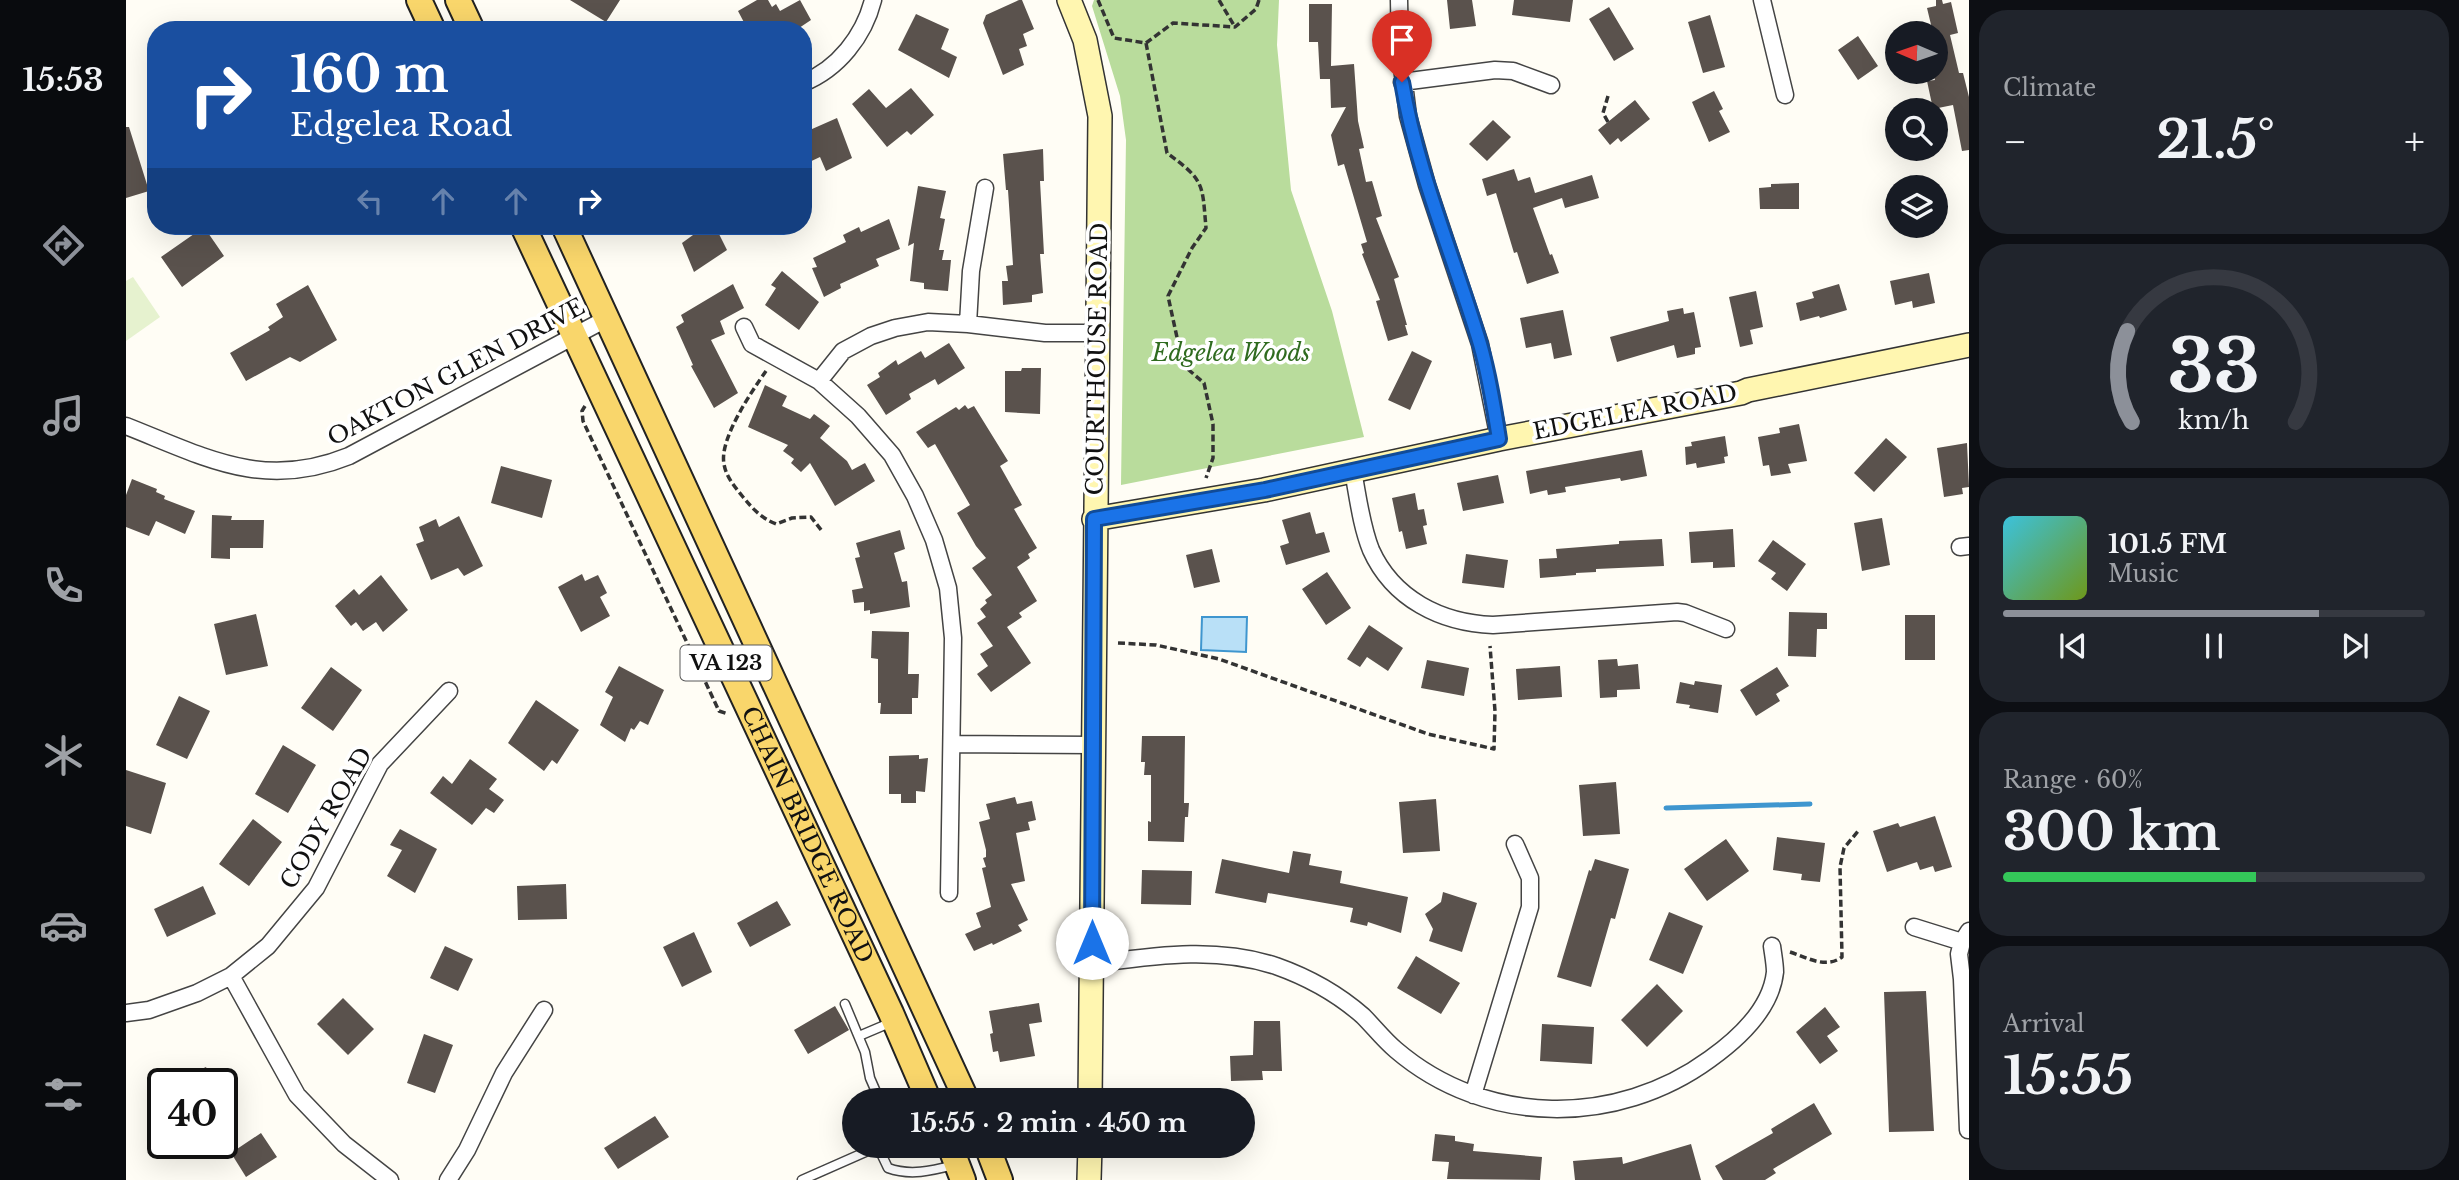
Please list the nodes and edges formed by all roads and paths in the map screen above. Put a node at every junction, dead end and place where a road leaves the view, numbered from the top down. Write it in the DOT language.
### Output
graph roads {
  1 [pos="419,0"];
  2 [pos="458,0"];
  3 [pos="873,0"];
  4 [pos="1069,0"];
  5 [pos="1098,0"];
  6 [pos="1219,0"];
  7 [pos="1259,0"];
  8 [pos="1399,0"];
  9 [pos="1762,0"];
  10 [pos="429,21"];
  11 [pos="468,21"];
  12 [pos="1235,27"];
  13 [pos="1146,43"];
  14 [pos="812,78"];
  15 [pos="1402,82"];
  16 [pos="1551,85"];
  17 [pos="1785,95"];
  18 [pos="1608,96"];
  19 [pos="1608,122"];
  20 [pos="985,188"];
  21 [pos="527,235"];
  22 [pos="568,235"];
  23 [pos="607,319"];
  24 [pos="968,324"];
  25 [pos="744,327"];
  26 [pos="1097,333"];
  27 [pos="574,336"];
  28 [pos="1969,345"];
  29 [pos="766,370"];
  30 [pos="819,381"];
  31 [pos="587,401"];
  32 [pos="126,426"];
  33 [pos="1499,439"];
  34 [pos="1353,471"];
  35 [pos="1206,478"];
  36 [pos="1094,519"];
  37 [pos="822,531"];
  38 [pos="1726,629"];
  39 [pos="1118,643"];
  40 [pos="1490,646"];
  41 [pos="449,691"];
  42 [pos="733,715"];
  43 [pos="952,744"];
  44 [pos="1093,745"];
  45 [pos="1859,830"];
  46 [pos="1516,844"];
  47 [pos="949,893"];
  48 [pos="1914,928"];
  49 [pos="1965,936"];
  50 [pos="1772,946"];
  51 [pos="1092,964"];
  52 [pos="231,976"];
  53 [pos="845,1004"];
  54 [pos="544,1010"];
  55 [pos="126,1013"];
  56 [pos="894,1021"];
  57 [pos="859,1036"];
  58 [pos="874,1088"];
  59 [pos="920,1088"];
  60 [pos="961,1088"];
  61 [pos="1090,1088"];
  62 [pos="1473,1095"];
  63 [pos="1968,1130"];
  64 [pos="854,1158"];
  65 [pos="884,1158"];
  66 [pos="992,1158"];
  67 [pos="1090,1158"];
  68 [pos="956,1163"];
  69 [pos="390,1180"];
  70 [pos="449,1180"];
  71 [pos="803,1180"];
  72 [pos="1000,1180"];
  73 [pos="1089,1180"];
  1 -- 10 [label="main road"];
  2 -- 11 [label="main road"];
  3 -- 14 [label="street"];
  4 -- 26 [label="street, COURTHOUSE ROAD"];
  5 -- 13 [label="path"];
  6 -- 12 [label="path"];
  7 -- 12 [label="path"];
  8 -- 15 [label="street"];
  9 -- 17 [label="street"];
  12 -- 13 [label="path"];
  13 -- 35 [label="path"];
  15 -- 16 [label="street"];
  15 -- 33 [label="street"];
  18 -- 19 [label="path"];
  20 -- 24 [label="street"];
  21 -- 27 [label="main road, CHAIN BRIDGE ROAD / VA 123"];
  22 -- 23 [label="main road, CHAIN BRIDGE ROAD / VA 123"];
  23 -- 27 [label="street, OAKTON GLEN DRIVE"];
  23 -- 60 [label="main road, CHAIN BRIDGE ROAD / VA 123"];
  24 -- 26 [label="street"];
  24 -- 30 [label="street"];
  25 -- 30 [label="street"];
  26 -- 36 [label="street, COURTHOUSE ROAD"];
  27 -- 32 [label="street, OAKTON GLEN DRIVE"];
  27 -- 56 [label="main road, CHAIN BRIDGE ROAD / VA 123"];
  28 -- 33 [label="street, EDGELEA ROAD"];
  29 -- 37 [label="path"];
  30 -- 43 [label="street"];
  31 -- 42 [label="path"];
  33 -- 34 [label="street, EDGELEA ROAD"];
  34 -- 36 [label="street, EDGELEA ROAD"];
  34 -- 38 [label="street"];
  36 -- 44 [label="street, COURTHOUSE ROAD"];
  39 -- 40 [label="path"];
  41 -- 52 [label="street, CODY ROAD"];
  43 -- 44 [label="street"];
  43 -- 47 [label="street"];
  44 -- 51 [label="street, COURTHOUSE ROAD"];
  45 -- 50 [label="path"];
  46 -- 62 [label="street"];
  48 -- 49 [label="street"];
  49 -- 63 [label="street"];
  50 -- 62 [label="street"];
  51 -- 61 [label="street, COURTHOUSE ROAD"];
  51 -- 62 [label="street"];
  52 -- 55 [label="street, CODY ROAD"];
  52 -- 69 [label="street"];
  53 -- 57 [label="lane"];
  54 -- 70 [label="street"];
  56 -- 57 [label="lane"];
  56 -- 59 [label="main road, CHAIN BRIDGE ROAD / VA 123"];
  57 -- 58 [label="lane"];
  64 -- 71 [label="lane"];
  65 -- 68 [label="lane"];
  66 -- 72 [label="main road"];
  67 -- 73 [label="street"];
}
